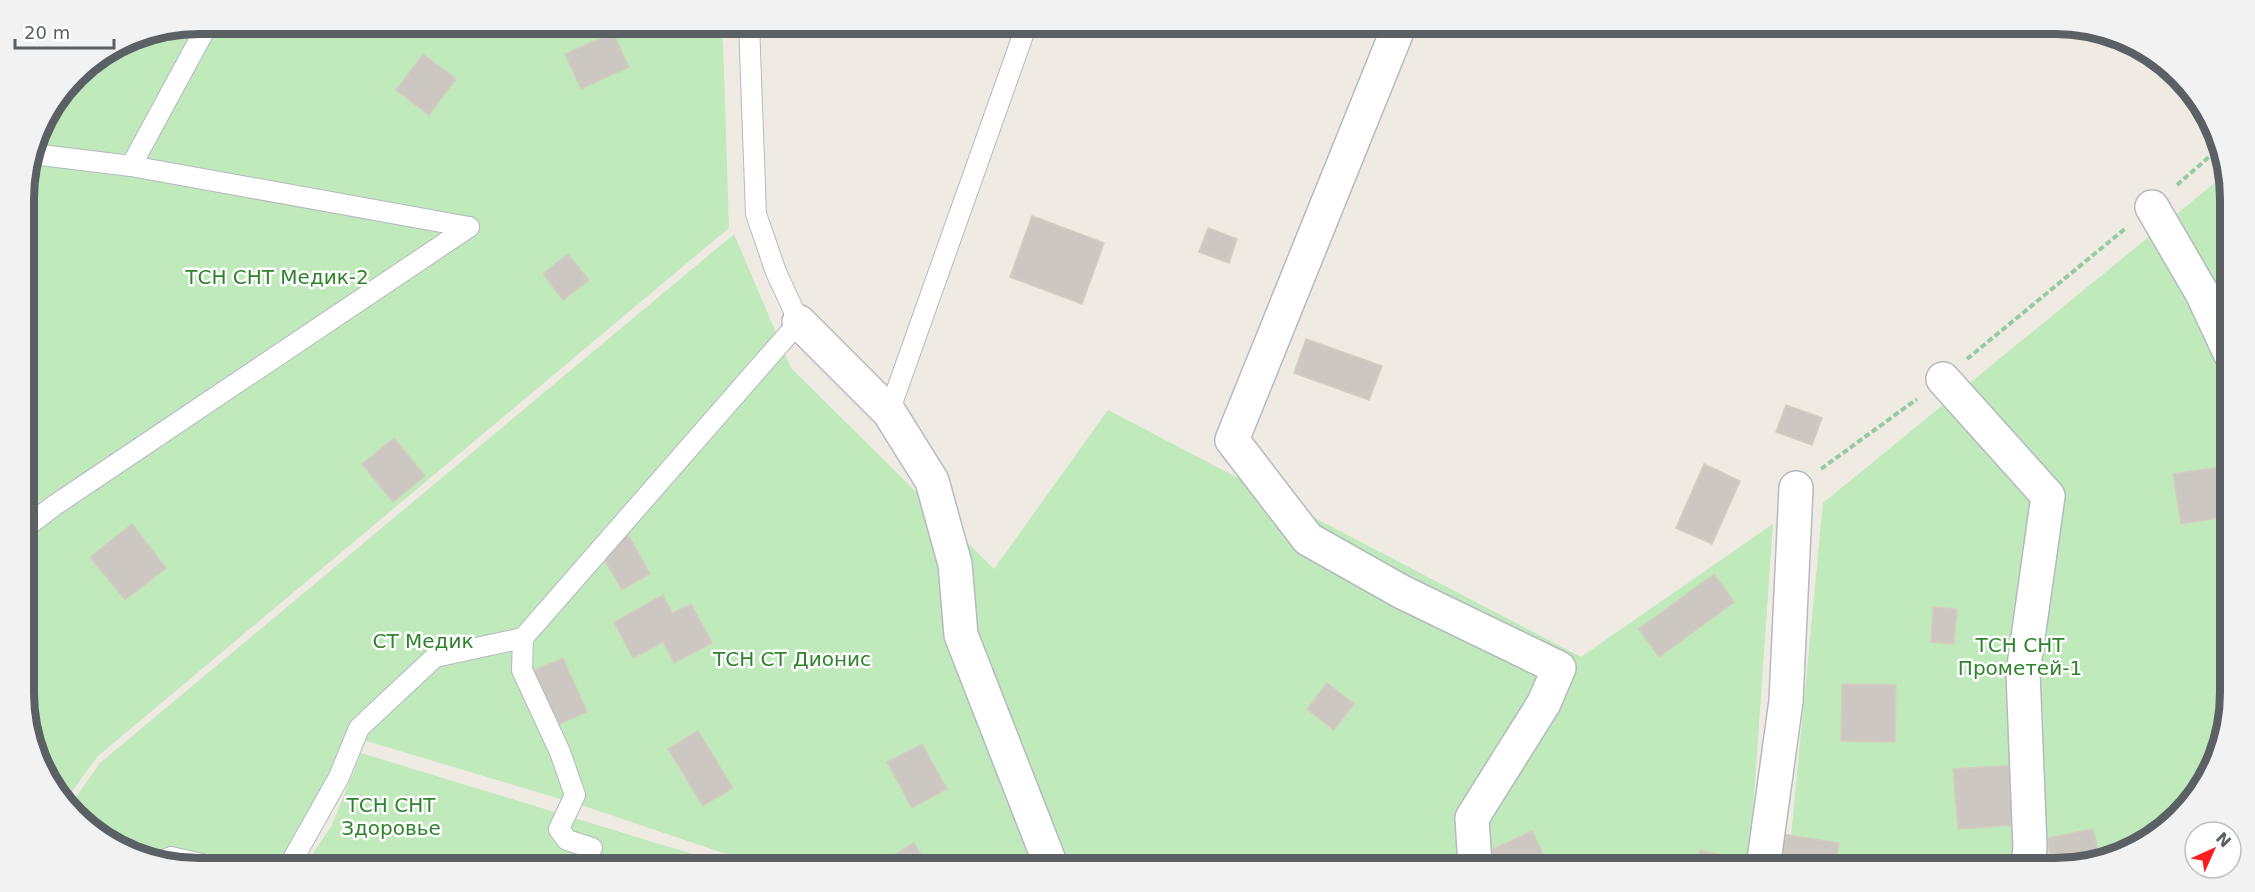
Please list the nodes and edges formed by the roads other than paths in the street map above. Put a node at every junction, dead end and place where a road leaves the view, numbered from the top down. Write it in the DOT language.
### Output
graph roads {
  1 [pos="203,34"];
  2 [pos="749,34"];
  3 [pos="1023,34"];
  4 [pos="1396,34"];
  5 [pos="40,155"];
  6 [pos="131,166"];
  7 [pos="2152,207"];
  8 [pos="799,322"];
  9 [pos="2220,332"];
  10 [pos="1943,379"];
  11 [pos="889,412"];
  12 [pos="1796,488"];
  13 [pos="35,520"];
  14 [pos="523,638"];
  15 [pos="592,848"];
  16 [pos="1474,857"];
  17 [pos="1764,857"];
  18 [pos="2029,857"];
  19 [pos="294,858"];
  20 [pos="1048,858"];
  1 -- 6 [label="lane"];
  2 -- 8 [label="lane"];
  3 -- 11 [label="lane"];
  4 -- 16 [label="street"];
  5 -- 6 [label="lane"];
  6 -- 13 [label="lane"];
  7 -- 9 [label="street"];
  8 -- 11 [label="street"];
  8 -- 14 [label="lane"];
  10 -- 18 [label="street"];
  11 -- 20 [label="street"];
  12 -- 17 [label="street"];
  14 -- 15 [label="lane"];
  14 -- 19 [label="lane"];
}
